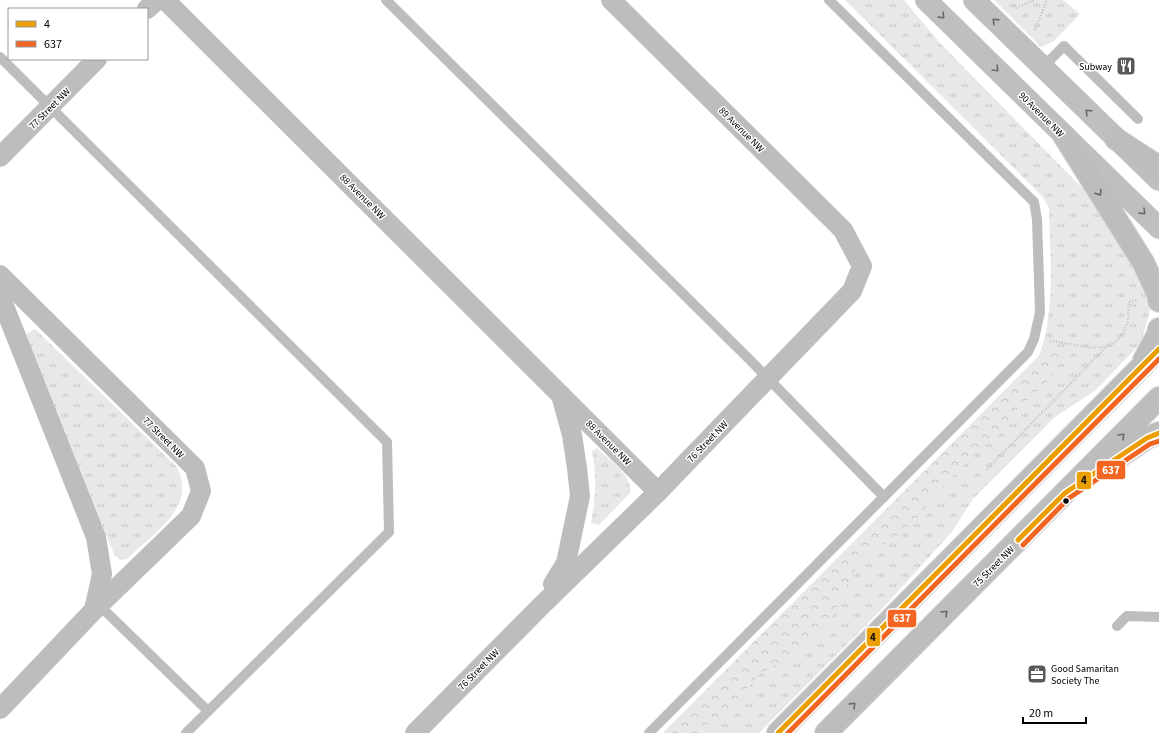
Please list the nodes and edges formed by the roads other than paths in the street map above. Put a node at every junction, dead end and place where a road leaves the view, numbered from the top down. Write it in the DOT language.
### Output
graph roads {
  1 [pos="157,0"];
  2 [pos="165,0"];
  3 [pos="386,0"];
  4 [pos="611,0"];
  5 [pos="829,0"];
  6 [pos="926,0"];
  7 [pos="974,0"];
  8 [pos="148,9"];
  9 [pos="0,57"];
  10 [pos="97,60"];
  11 [pos="1043,67"];
  12 [pos="50,106"];
  13 [pos="1138,119"];
  14 [pos="1064,136"];
  15 [pos="1116,139"];
  16 [pos="0,157"];
  17 [pos="1159,167"];
  18 [pos="1159,180"];
  19 [pos="1159,228"];
  20 [pos="862,266"];
  21 [pos="0,275"];
  22 [pos="0,296"];
  23 [pos="1159,301"];
  24 [pos="1159,329"];
  25 [pos="1159,349"];
  26 [pos="1138,370"];
  27 [pos="768,378"];
  28 [pos="560,393"];
  29 [pos="1159,398"];
  30 [pos="1153,440"];
  31 [pos="658,492"];
  32 [pos="1065,493"];
  33 [pos="884,497"];
  34 [pos="575,523"];
  35 [pos="541,606"];
  36 [pos="96,607"];
  37 [pos="1159,617"];
  38 [pos="1117,626"];
  39 [pos="0,709"];
  40 [pos="208,711"];
  41 [pos="186,733"];
  42 [pos="415,733"];
  43 [pos="649,733"];
  44 [pos="778,733"];
  45 [pos="826,733"];
  1 -- 8 [label="street"];
  2 -- 28 [label="street, 88 Avenue NW"];
  3 -- 27 [label="lane"];
  4 -- 20 [label="street, 89 Avenue NW"];
  5 -- 33 [label="lane"];
  6 -- 14 [label="main road, 90 Avenue NW, one-way"];
  11 -- 7 [label="main road, one-way"];
  9 -- 12 [label="lane"];
  10 -- 12 [label="street, 77 Street NW"];
  11 -- 13 [label="lane"];
  15 -- 11 [label="main road, one-way"];
  12 -- 16 [label="street, 77 Street NW"];
  12 -- 40 [label="lane"];
  14 -- 19 [label="main road, 90 Avenue NW, one-way"];
  14 -- 23 [label="main road, one-way"];
  15 -- 17 [label="main road"];
  15 -- 18 [label="main road"];
  20 -- 27 [label="street, 76 Street NW"];
  21 -- 36 [label="street, 77 Street NW"];
  22 -- 36 [label="street"];
  24 -- 26 [label="main road"];
  25 -- 26 [label="main road"];
  26 -- 44 [label="main road"];
  27 -- 31 [label="street, 76 Street NW"];
  27 -- 33 [label="lane"];
  28 -- 31 [label="street, 88 Avenue NW"];
  28 -- 34 [label="street, 88 Avenue NW"];
  32 -- 29 [label="main road, 75 Street NW, one-way"];
  30 -- 32 [label="main road"];
  31 -- 35 [label="street, 76 Street NW"];
  45 -- 32 [label="main road, 75 Street NW, one-way"];
  33 -- 43 [label="lane"];
  34 -- 35 [label="street, 76 Street NW"];
  35 -- 42 [label="street, 76 Street NW"];
  36 -- 39 [label="street, 77 Street NW"];
  36 -- 40 [label="lane"];
  37 -- 38 [label="lane"];
  40 -- 41 [label="lane"];
}
